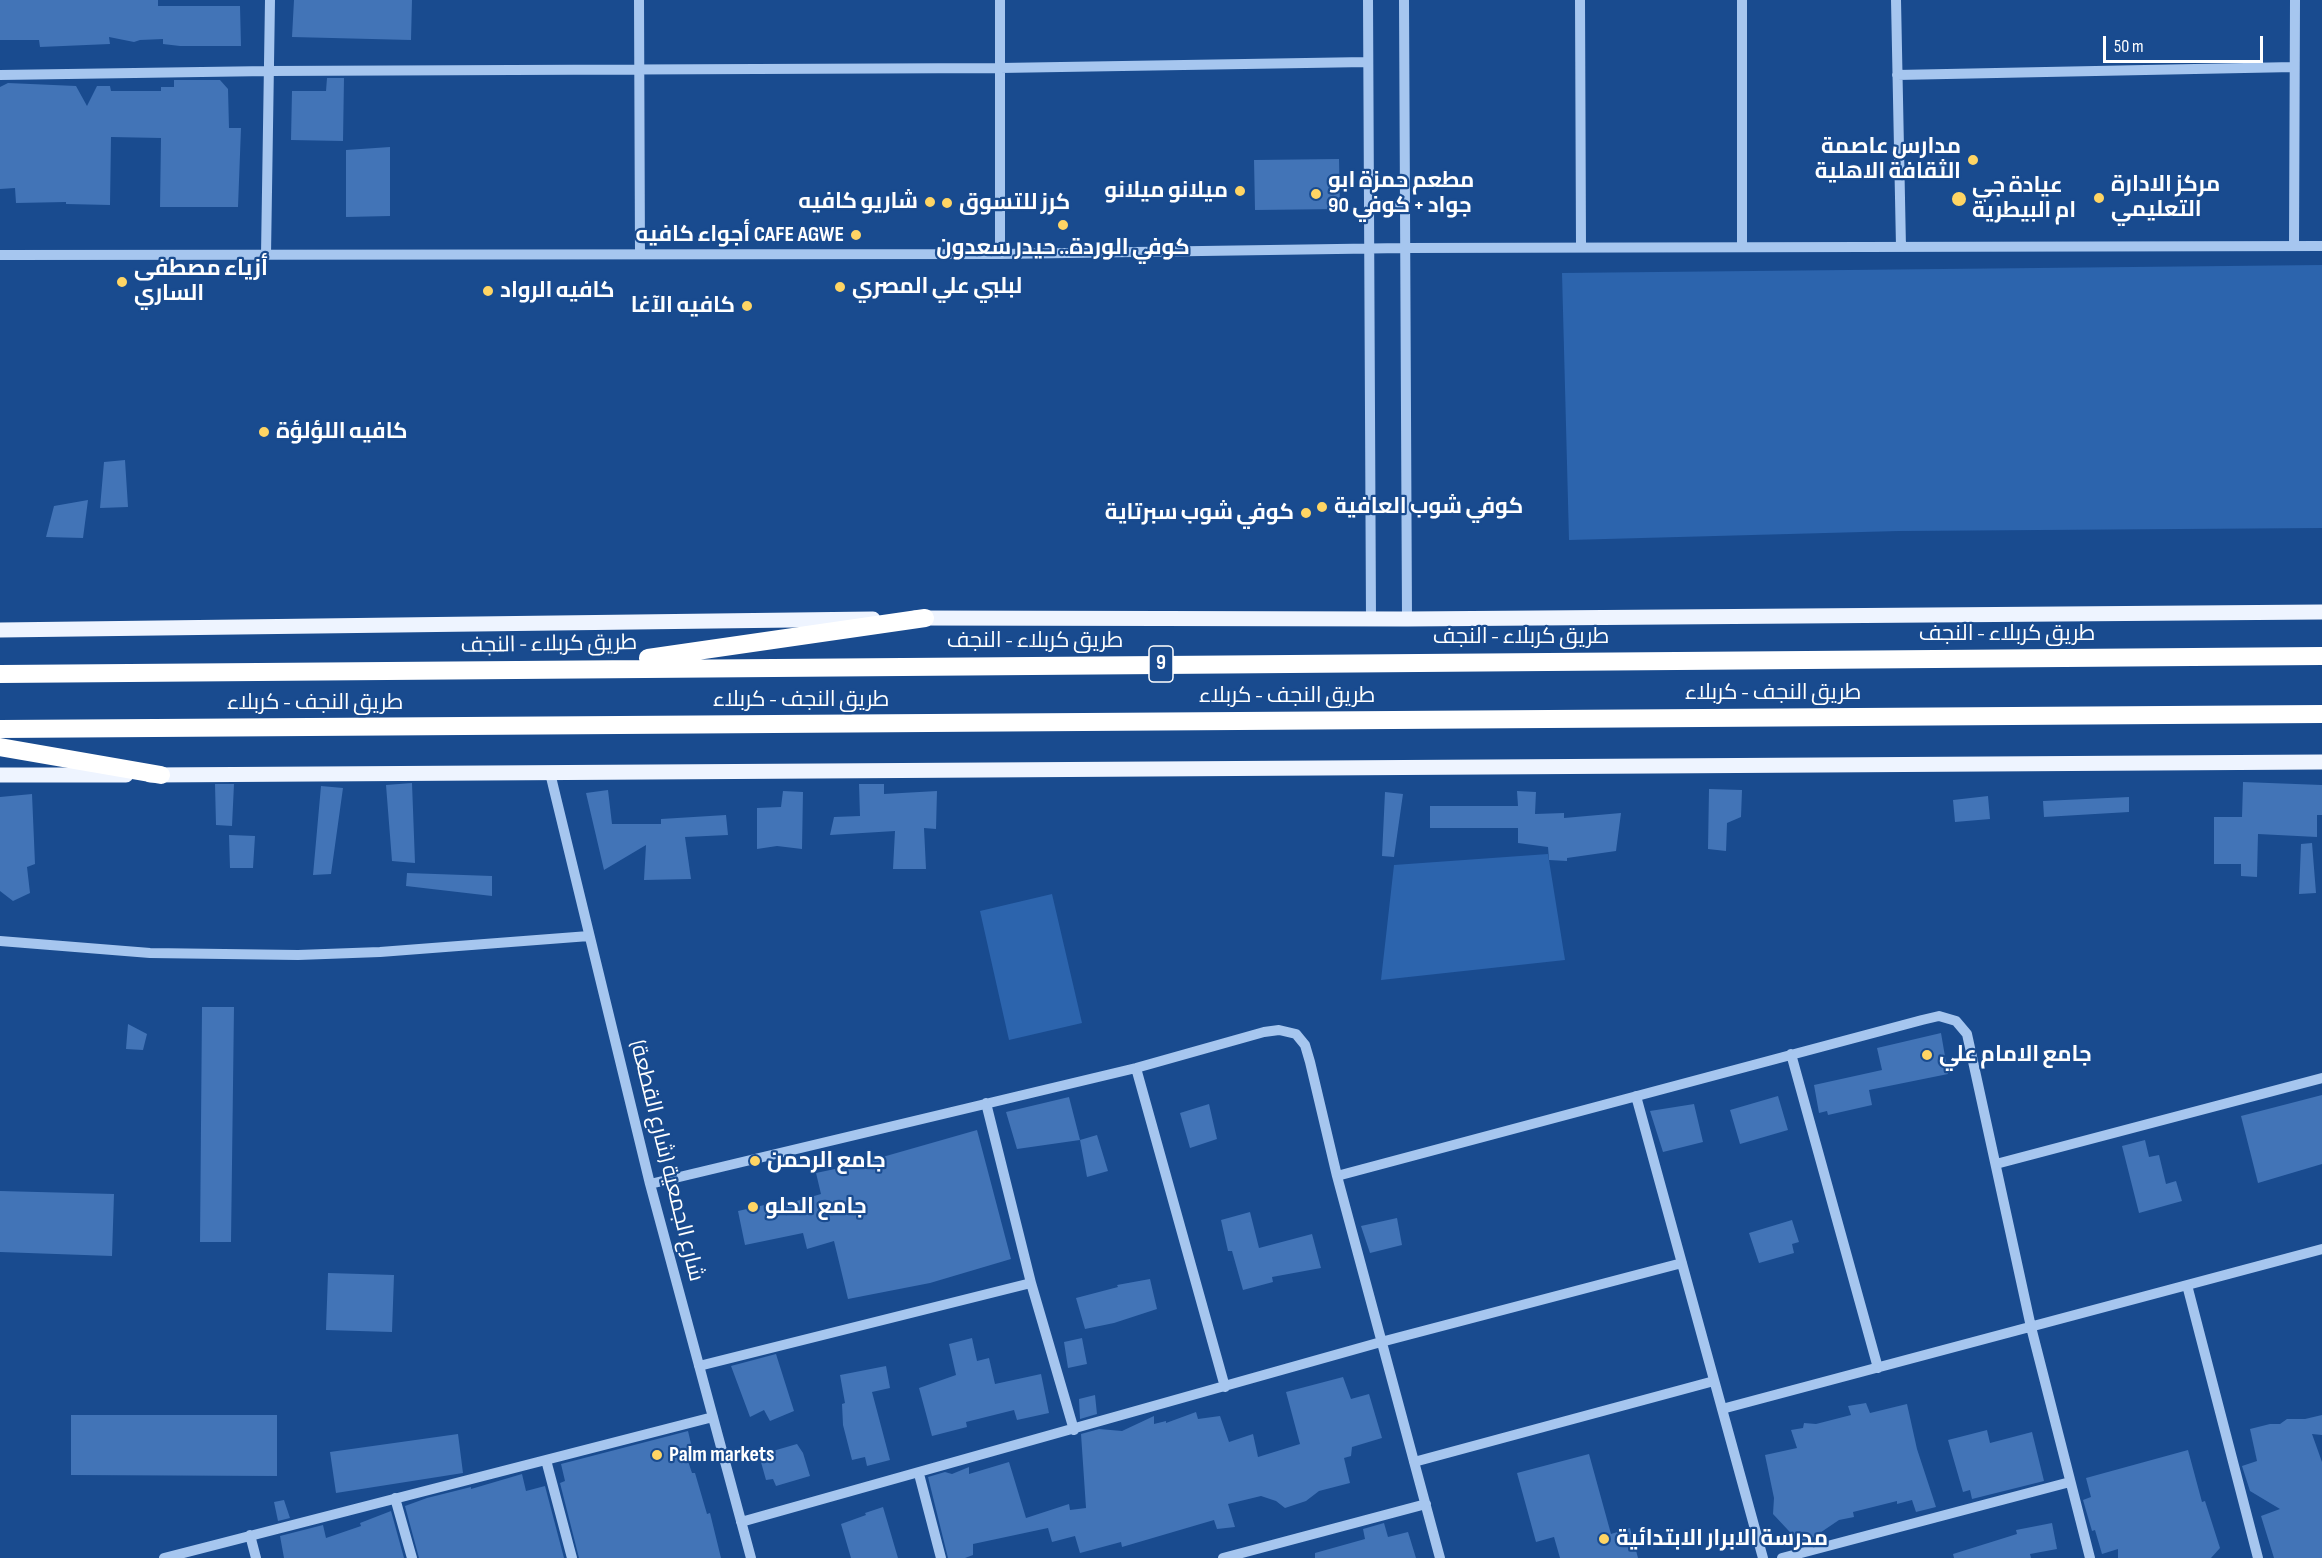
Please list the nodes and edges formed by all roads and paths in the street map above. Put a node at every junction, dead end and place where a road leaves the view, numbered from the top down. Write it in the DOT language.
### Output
graph roads {
  1 [pos="270,0"];
  2 [pos="639,0"];
  3 [pos="1000,0"];
  4 [pos="1368,0"];
  5 [pos="1404,0"];
  6 [pos="1580,0"];
  7 [pos="1742,0"];
  8 [pos="1896,0"];
  9 [pos="2295,0"];
  10 [pos="1367,62"];
  11 [pos="2294,67"];
  12 [pos="639,68"];
  13 [pos="1000,68"];
  14 [pos="269,71"];
  15 [pos="0,75"];
  16 [pos="1897,75"];
  17 [pos="1370,197"];
  18 [pos="1404,201"];
  19 [pos="2294,246"];
  20 [pos="2322,246"];
  21 [pos="1581,247"];
  22 [pos="1742,247"];
  23 [pos="1901,247"];
  24 [pos="1371,248"];
  25 [pos="1404,248"];
  26 [pos="640,254"];
  27 [pos="1000,254"];
  28 [pos="0,255"];
  29 [pos="266,255"];
  30 [pos="2322,612"];
  31 [pos="925,618"];
  32 [pos="1371,619"];
  33 [pos="1407,619"];
  34 [pos="0,630"];
  35 [pos="2322,656"];
  36 [pos="581,668"];
  37 [pos="1,673"];
  38 [pos="2322,714"];
  39 [pos="0,729"];
  40 [pos="0,747"];
  41 [pos="2322,762"];
  42 [pos="550,773"];
  43 [pos="0,775"];
  44 [pos="161,775"];
  45 [pos="589,936"];
  46 [pos="0,941"];
  47 [pos="1791,1054"];
  48 [pos="1136,1068"];
  49 [pos="2322,1078"];
  50 [pos="1636,1096"];
  51 [pos="986,1103"];
  52 [pos="1996,1164"];
  53 [pos="1337,1176"];
  54 [pos="650,1184"];
  55 [pos="2322,1249"];
  56 [pos="1682,1263"];
  57 [pos="1031,1283"];
  58 [pos="2187,1285"];
  59 [pos="2031,1327"];
  60 [pos="1381,1342"];
  61 [pos="699,1366"];
  62 [pos="1878,1368"];
  63 [pos="1714,1381"];
  64 [pos="1225,1387"];
  65 [pos="1722,1409"];
  66 [pos="713,1417"];
  67 [pos="1074,1430"];
  68 [pos="546,1460"];
  69 [pos="1414,1462"];
  70 [pos="919,1474"];
  71 [pos="2070,1482"];
  72 [pos="395,1498"];
  73 [pos="1426,1504"];
  74 [pos="741,1522"];
  75 [pos="250,1535"];
  76 [pos="164,1558"];
  77 [pos="256,1558"];
  78 [pos="412,1558"];
  79 [pos="572,1558"];
  80 [pos="751,1558"];
  81 [pos="941,1558"];
  82 [pos="1223,1558"];
  83 [pos="1440,1558"];
  84 [pos="1763,1558"];
  85 [pos="1782,1558"];
  86 [pos="2090,1558"];
  87 [pos="2258,1558"];
  1 -- 14 [label="street"];
  2 -- 12 [label="street"];
  3 -- 13 [label="street"];
  4 -- 10 [label="street"];
  5 -- 18 [label="street"];
  6 -- 21 [label="street"];
  7 -- 22 [label="street"];
  8 -- 16 [label="street"];
  9 -- 11 [label="street"];
  10 -- 13 [label="street"];
  10 -- 17 [label="street"];
  11 -- 16 [label="street"];
  11 -- 19 [label="street"];
  12 -- 13 [label="street"];
  12 -- 14 [label="street"];
  12 -- 26 [label="street"];
  13 -- 27 [label="street"];
  14 -- 15 [label="street"];
  14 -- 29 [label="street"];
  16 -- 23 [label="street"];
  17 -- 18 [label="street"];
  17 -- 24 [label="street"];
  18 -- 25 [label="street"];
  19 -- 20 [label="street"];
  19 -- 23 [label="street"];
  21 -- 22 [label="street"];
  21 -- 25 [label="street"];
  22 -- 23 [label="street"];
  24 -- 25 [label="street"];
  24 -- 27 [label="street"];
  24 -- 32 [label="street"];
  25 -- 33 [label="street"];
  26 -- 27 [label="street"];
  26 -- 29 [label="street"];
  28 -- 29 [label="street"];
  30 -- 33 [label="main road"];
  31 -- 32 [label="main road"];
  31 -- 34 [label="main road"];
  31 -- 36 [label="highway"];
  32 -- 33 [label="main road"];
  35 -- 36 [label="highway, طريق کربلاء - النجف / 9"];
  36 -- 37 [label="highway, طريق کربلاء - النجف / 9"];
  38 -- 39 [label="highway, طريق النجف - کربلاء"];
  40 -- 44 [label="highway"];
  41 -- 42 [label="main road"];
  42 -- 44 [label="main road"];
  42 -- 45 [label="street, شارع الجمعية (شارع القطعة)"];
  43 -- 44 [label="main road"];
  45 -- 46 [label="street"];
  45 -- 54 [label="street, شارع الجمعية (شارع القطعة)"];
  47 -- 50 [label="street"];
  47 -- 52 [label="street"];
  47 -- 62 [label="street"];
  48 -- 51 [label="street"];
  48 -- 53 [label="street"];
  48 -- 64 [label="street"];
  49 -- 52 [label="street"];
  50 -- 53 [label="street"];
  50 -- 56 [label="street"];
  51 -- 54 [label="street"];
  51 -- 57 [label="street"];
  52 -- 59 [label="street"];
  53 -- 60 [label="street"];
  54 -- 61 [label="street, شارع الجمعية (شارع القطعة)"];
  55 -- 58 [label="street"];
  56 -- 60 [label="street"];
  56 -- 63 [label="street"];
  57 -- 61 [label="street"];
  57 -- 67 [label="street"];
  58 -- 59 [label="street"];
  58 -- 87 [label="street"];
  59 -- 62 [label="street"];
  59 -- 71 [label="street"];
  60 -- 64 [label="street"];
  60 -- 69 [label="street"];
  61 -- 66 [label="street, شارع الجمعية (شارع القطعة)"];
  62 -- 65 [label="street"];
  63 -- 65 [label="street"];
  63 -- 69 [label="street"];
  64 -- 67 [label="street"];
  65 -- 84 [label="street"];
  66 -- 68 [label="street"];
  66 -- 74 [label="street, شارع الجمعية (شارع القطعة)"];
  67 -- 70 [label="street"];
  68 -- 72 [label="street"];
  68 -- 79 [label="street"];
  69 -- 73 [label="street"];
  70 -- 74 [label="street"];
  70 -- 81 [label="street"];
  71 -- 85 [label="street"];
  71 -- 86 [label="street"];
  72 -- 75 [label="street"];
  72 -- 78 [label="street"];
  73 -- 82 [label="street"];
  73 -- 83 [label="street"];
  74 -- 80 [label="street, شارع الجمعية (شارع القطعة)"];
  75 -- 76 [label="street"];
  75 -- 77 [label="street"];
}
